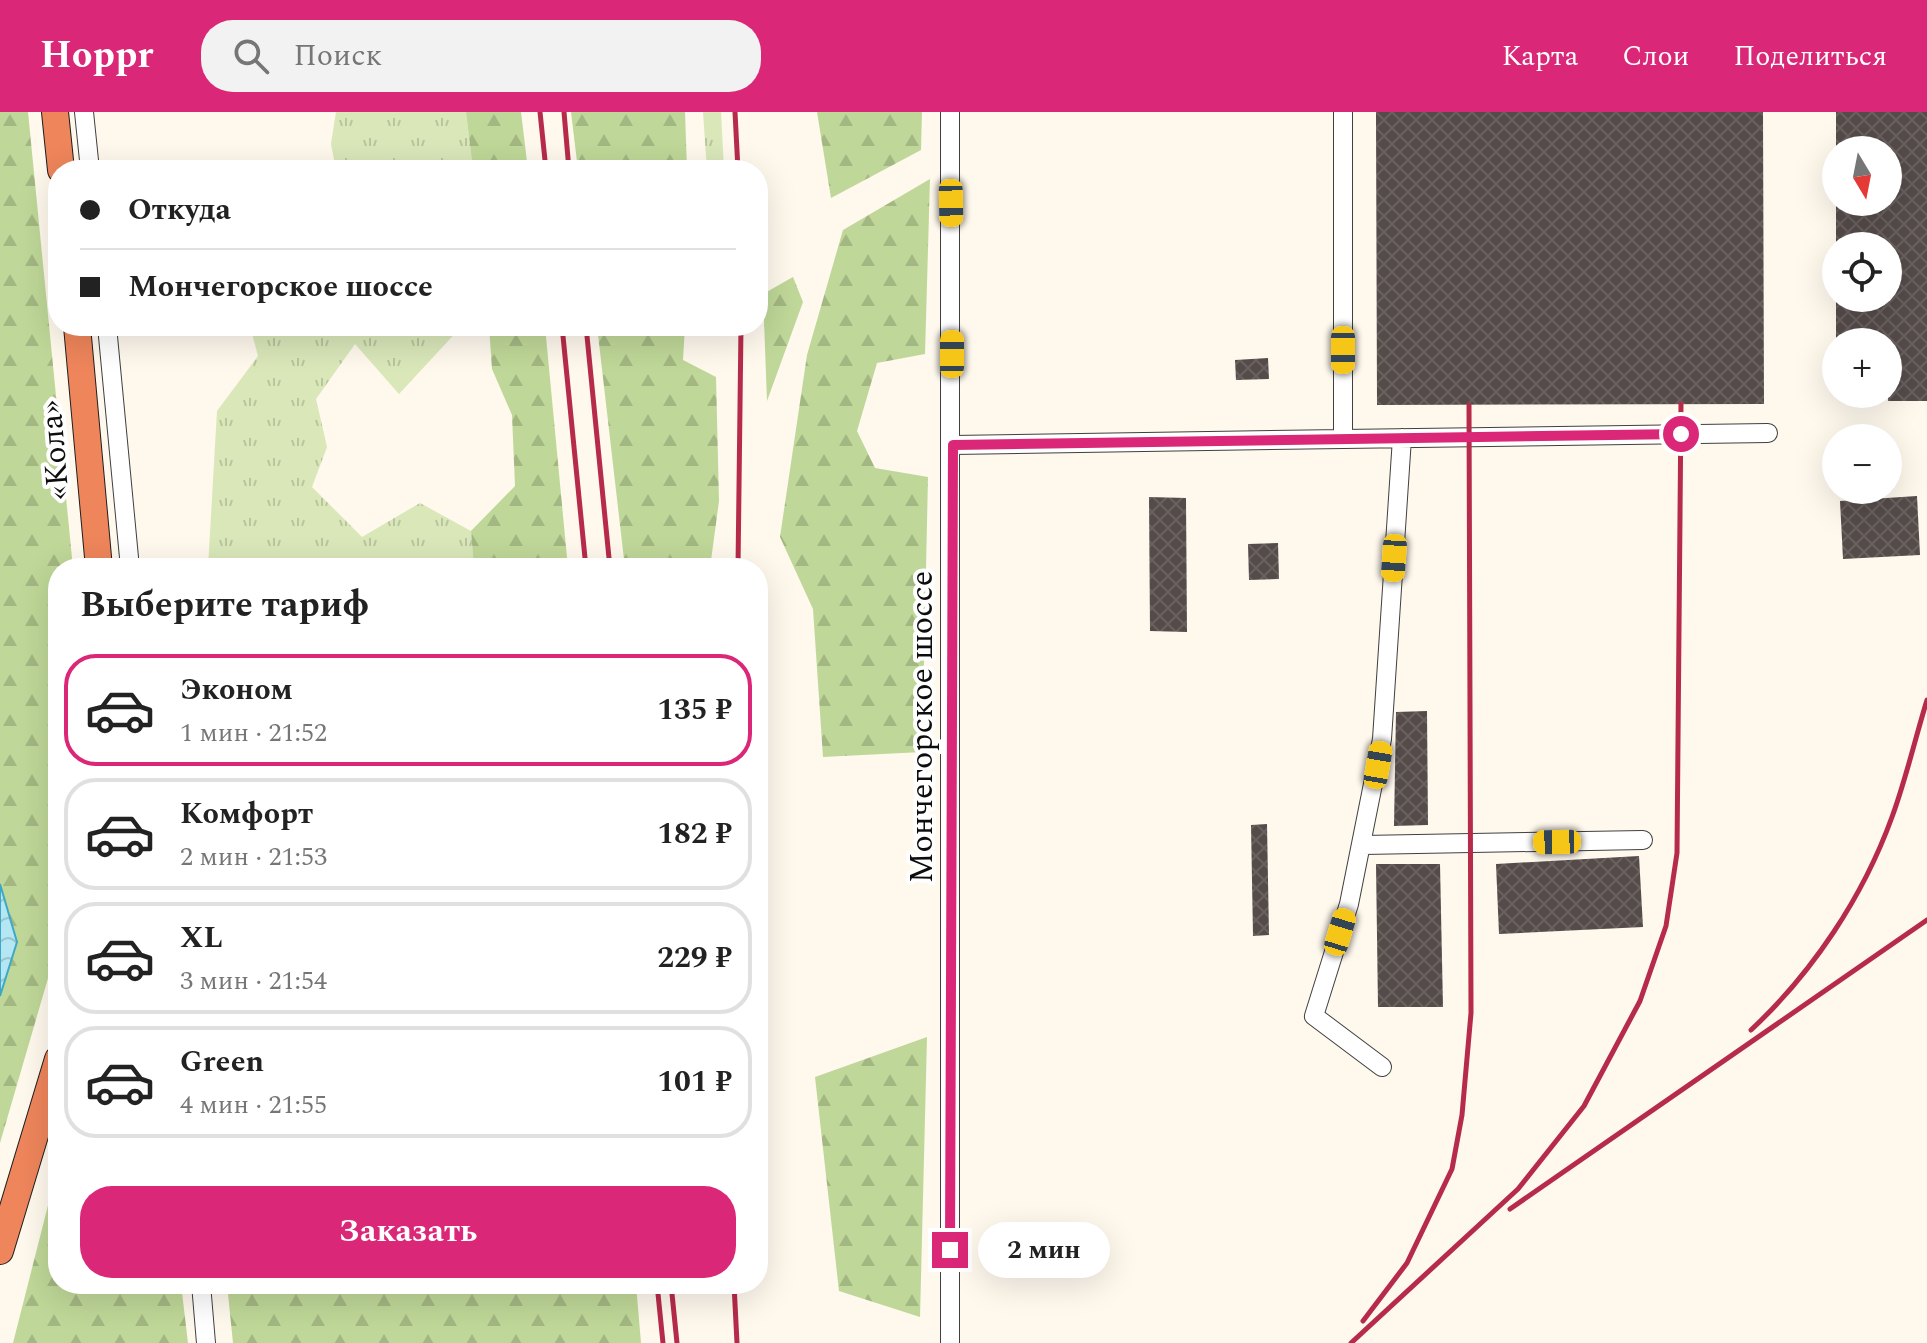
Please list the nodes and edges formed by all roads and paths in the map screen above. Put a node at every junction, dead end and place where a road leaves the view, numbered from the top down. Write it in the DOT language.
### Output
graph roads {
  1 [pos="55,112"];
  2 [pos="84,112"];
  3 [pos="950,112"];
  4 [pos="1343,112"];
  5 [pos="60,160"];
  6 [pos="89,160"];
  7 [pos="78,336"];
  8 [pos="108,336"];
  9 [pos="1768,433"];
  10 [pos="1402,438"];
  11 [pos="1343,439"];
  12 [pos="953,445"];
  13 [pos="98,558"];
  14 [pos="129,558"];
  15 [pos="1643,840"];
  16 [pos="1363,845"];
  17 [pos="1382,1067"];
  18 [pos="48,1092"];
  19 [pos="0,1251"];
  20 [pos="202,1294"];
  21 [pos="206,1343"];
  22 [pos="950,1343"];
  1 -- 5 [label="highway"];
  2 -- 6 [label="street"];
  3 -- 12 [label="street, Мончегорское шоссе"];
  4 -- 11 [label="street"];
  7 -- 13 [label="highway, «Кола»"];
  8 -- 14 [label="street"];
  9 -- 10 [label="street"];
  10 -- 11 [label="street"];
  10 -- 16 [label="street"];
  11 -- 12 [label="street"];
  12 -- 22 [label="street, Мончегорское шоссе"];
  15 -- 16 [label="street"];
  16 -- 17 [label="street"];
  18 -- 19 [label="highway"];
  20 -- 21 [label="street"];
}
